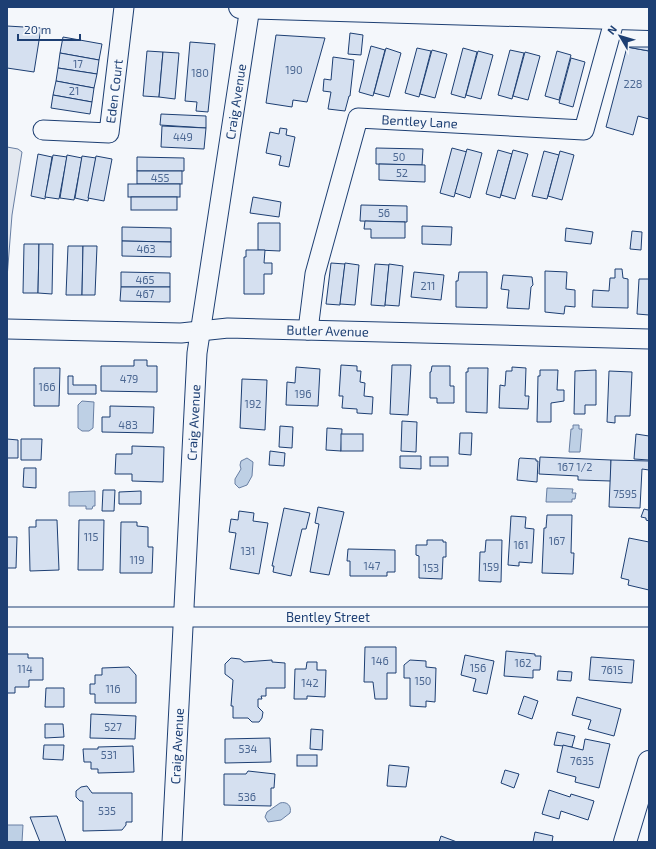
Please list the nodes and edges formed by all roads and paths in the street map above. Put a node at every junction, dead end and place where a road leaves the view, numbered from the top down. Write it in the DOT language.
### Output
graph roads {
  1 [pos="124,7"];
  2 [pos="240,7"];
  3 [pos="250,7"];
  4 [pos="616,18"];
  5 [pos="649,19"];
  6 [pos="43,130"];
  7 [pos="7,330"];
  8 [pos="200,330"];
  9 [pos="308,330"];
  10 [pos="649,339"];
  11 [pos="7,617"];
  12 [pos="183,617"];
  13 [pos="649,617"];
  14 [pos="649,762"];
  15 [pos="172,842"];
  16 [pos="625,842"];
  1 -- 6 [label="street, Eden Court"];
  2 -- 3 [label="street"];
  3 -- 4 [label="street"];
  3 -- 8 [label="street, Craig Avenue"];
  4 -- 5 [label="street"];
  4 -- 9 [label="street, Bentley Lane"];
  7 -- 8 [label="street, Butler Avenue"];
  8 -- 9 [label="street, Butler Avenue"];
  8 -- 12 [label="street, Craig Avenue"];
  9 -- 10 [label="street, Butler Avenue"];
  11 -- 12 [label="street, Bentley Street"];
  12 -- 13 [label="street, Bentley Street"];
  12 -- 15 [label="street, Craig Avenue"];
  14 -- 16 [label="street"];
}
